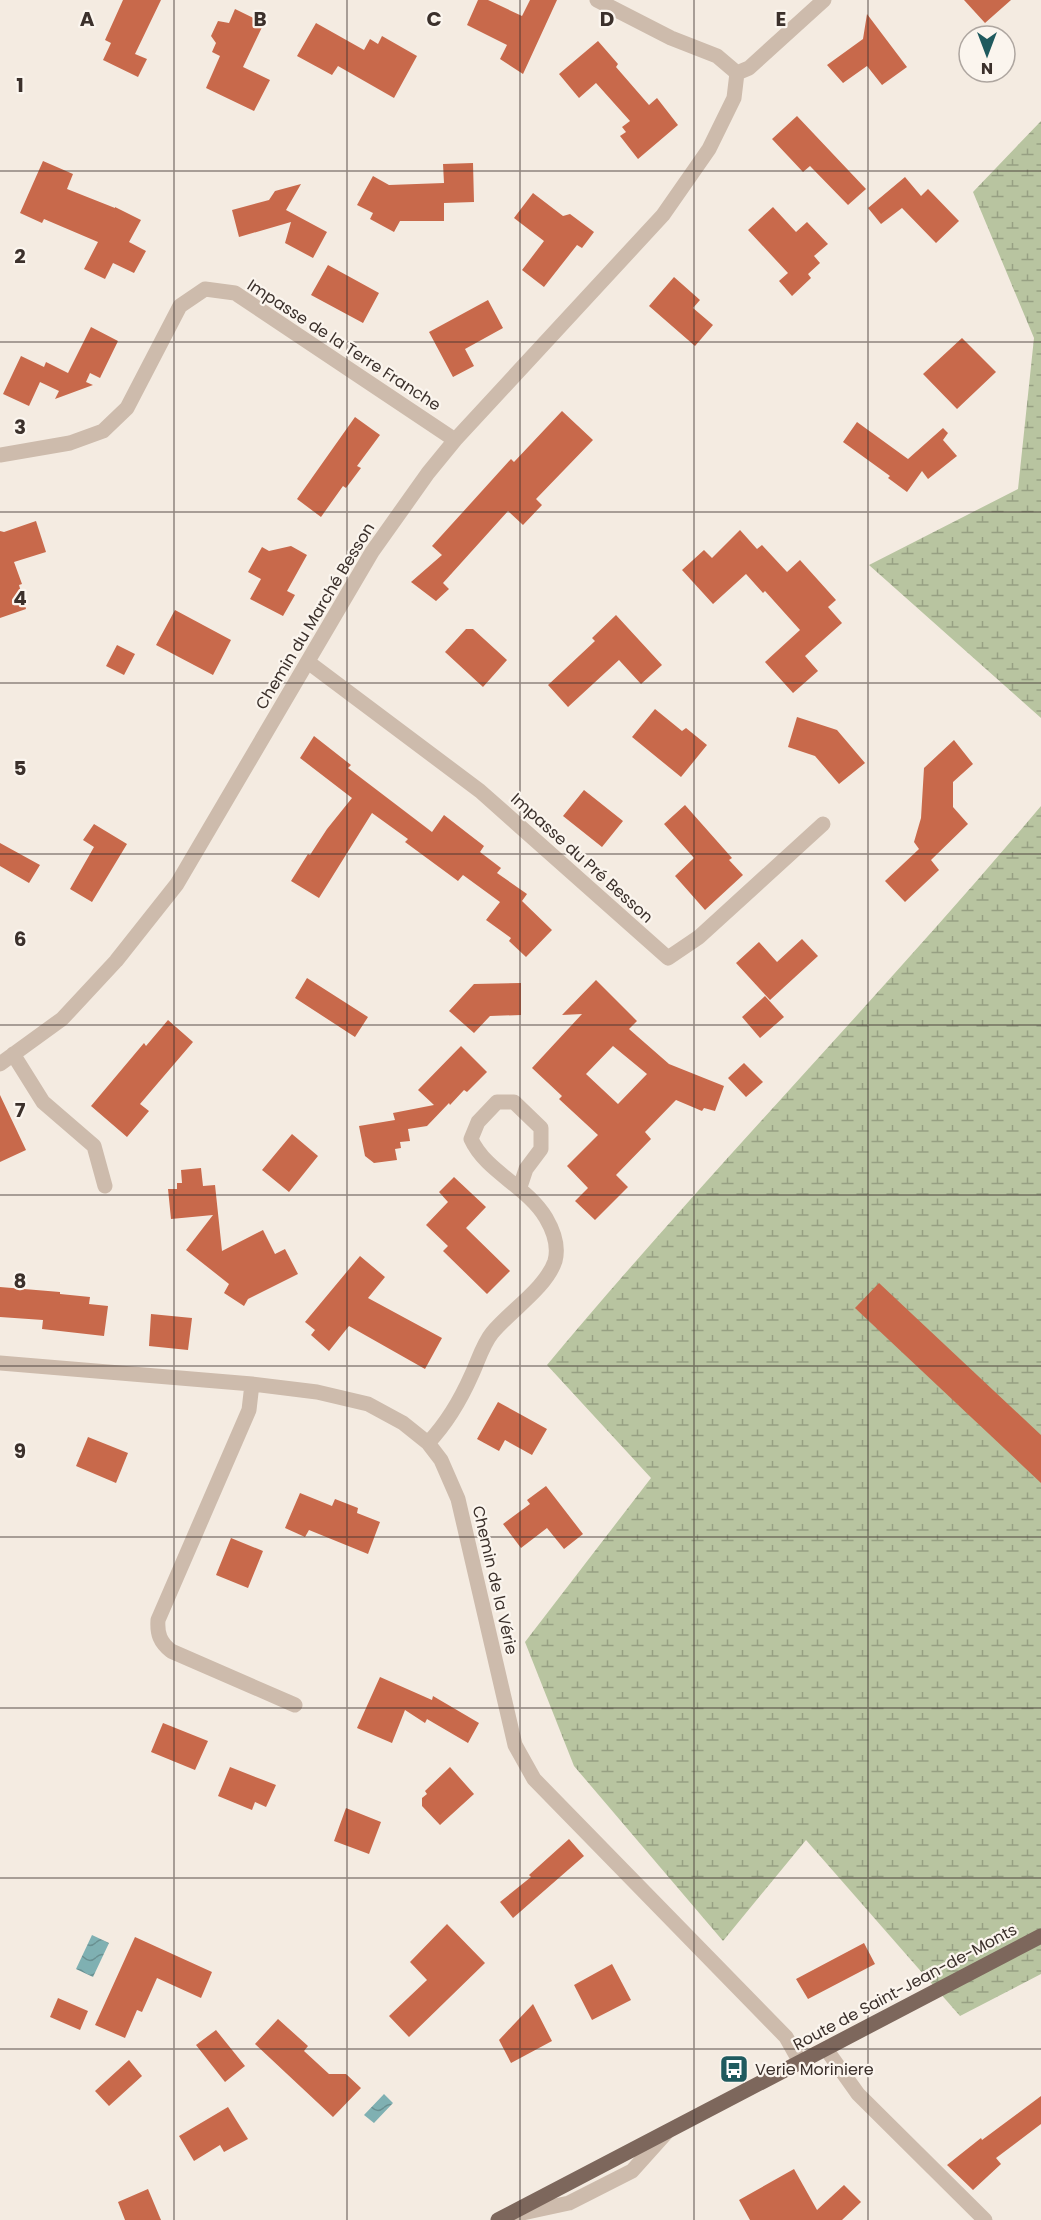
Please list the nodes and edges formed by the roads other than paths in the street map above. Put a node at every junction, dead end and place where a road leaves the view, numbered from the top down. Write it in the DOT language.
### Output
graph roads {
  1 [pos="597,0"];
  2 [pos="824,0"];
  3 [pos="737,73"];
  4 [pos="455,440"];
  5 [pos="0,455"];
  6 [pos="308,662"];
  7 [pos="822,824"];
  8 [pos="13,1054"];
  9 [pos="0,1064"];
  10 [pos="105,1186"];
  11 [pos="520,1187"];
  12 [pos="0,1363"];
  13 [pos="252,1384"];
  14 [pos="428,1443"];
  15 [pos="295,1705"];
  16 [pos="1041,1936"];
  17 [pos="826,2049"];
  18 [pos="800,2062"];
  19 [pos="501,2218"];
  20 [pos="985,2220"];
  1 -- 3 [label="street"];
  2 -- 3 [label="street"];
  3 -- 4 [label="street, Chemin du Marché Besson"];
  4 -- 5 [label="street, Impasse de la Terre Franche"];
  4 -- 6 [label="street, Chemin du Marché Besson"];
  6 -- 7 [label="street, Impasse du Pré Besson"];
  6 -- 8 [label="street, Chemin du Marché Besson"];
  8 -- 9 [label="street, Chemin du Marché Besson"];
  8 -- 10 [label="street"];
  11 -- 11 [label="street"];
  11 -- 14 [label="street"];
  12 -- 13 [label="street, Chemin de la Vérie"];
  13 -- 14 [label="street, Chemin de la Vérie"];
  13 -- 15 [label="street"];
  14 -- 18 [label="street, Chemin de la Vérie"];
  16 -- 17 [label="main road, Route de Saint-Jean-de-Monts"];
  17 -- 18 [label="main road, Route de Saint-Jean-de-Monts"];
  17 -- 20 [label="street"];
  18 -- 19 [label="main road, Route de Saint-Jean-de-Monts"];
}
